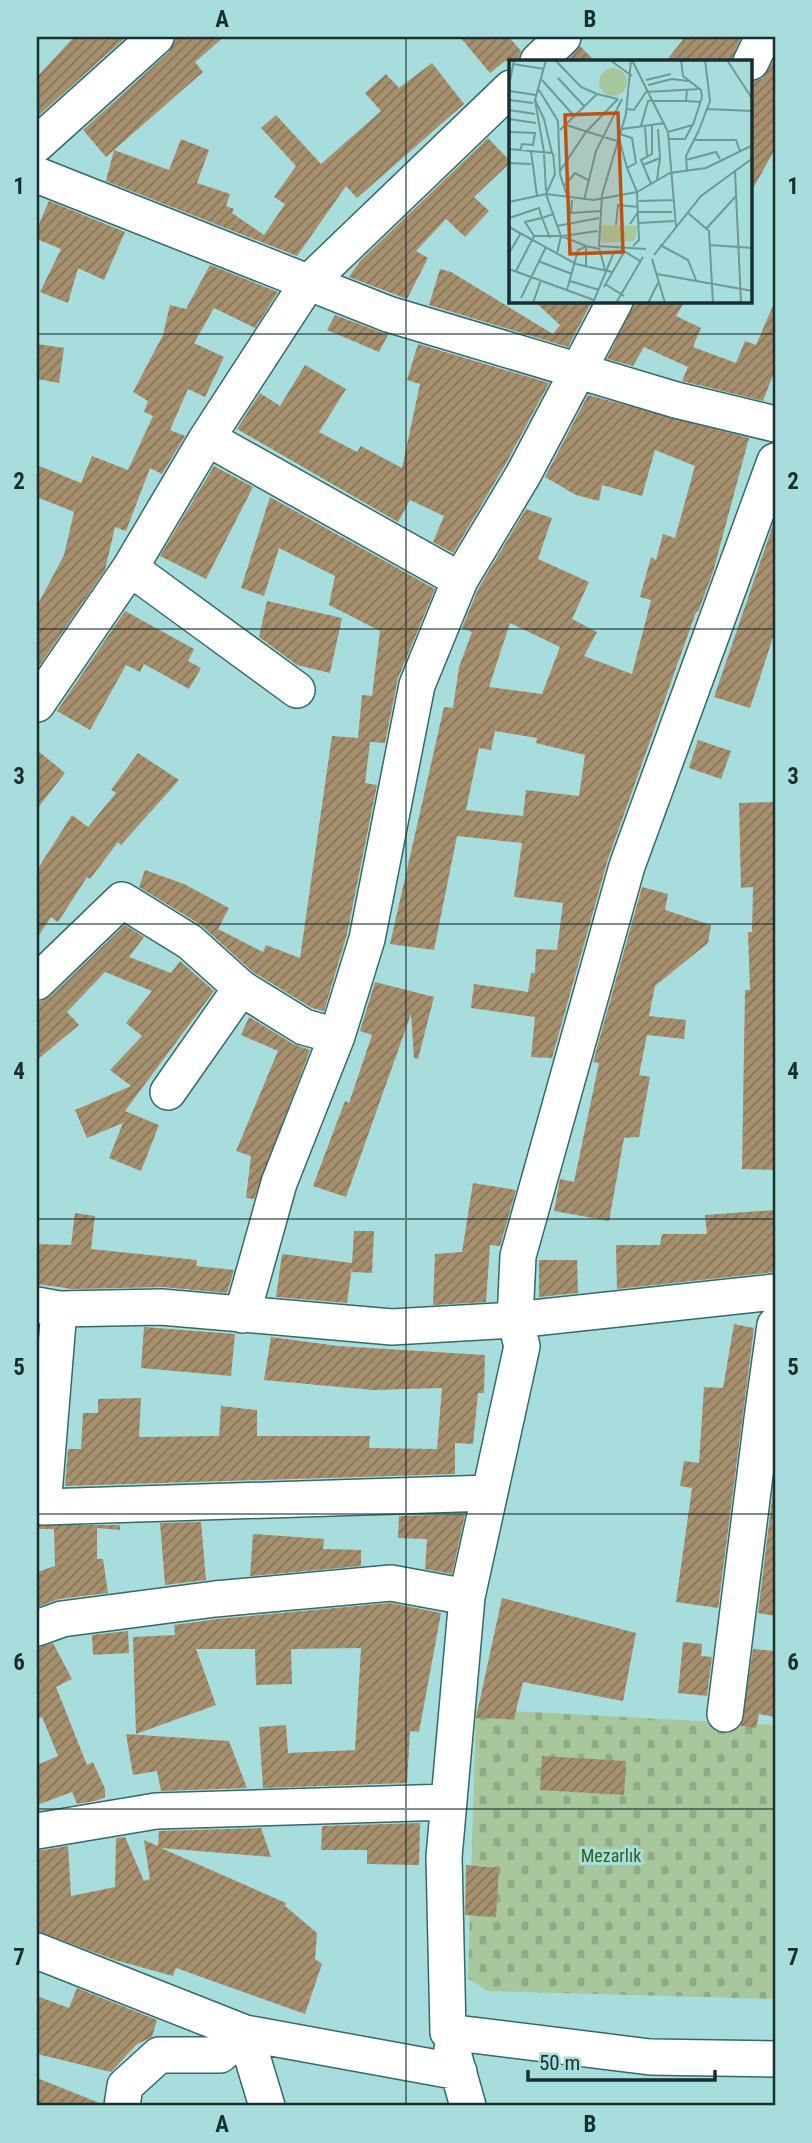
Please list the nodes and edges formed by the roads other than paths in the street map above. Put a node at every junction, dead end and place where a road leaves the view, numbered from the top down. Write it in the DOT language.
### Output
graph roads {
  1 [pos="563,37"];
  2 [pos="763,37"];
  3 [pos="153,38"];
  4 [pos="539,60"];
  5 [pos="752,60"];
  6 [pos="509,90"];
  7 [pos="37,144"];
  8 [pos="37,175"];
  9 [pos="307,284"];
  10 [pos="614,303"];
  11 [pos="576,369"];
  12 [pos="775,424"];
  13 [pos="207,438"];
  14 [pos="775,461"];
  15 [pos="130,568"];
  16 [pos="460,580"];
  17 [pos="298,690"];
  18 [pos="37,704"];
  19 [pos="37,982"];
  20 [pos="241,988"];
  21 [pos="337,1036"];
  22 [pos="168,1091"];
  23 [pos="775,1292"];
  24 [pos="48,1307"];
  25 [pos="242,1315"];
  26 [pos="516,1320"];
  27 [pos="775,1325"];
  28 [pos="769,1412"];
  29 [pos="490,1493"];
  30 [pos="467,1597"];
  31 [pos="37,1628"];
  32 [pos="725,1714"];
  33 [pos="449,1802"];
  34 [pos="37,1831"];
  35 [pos="37,1951"];
  36 [pos="245,2032"];
  37 [pos="447,2032"];
  38 [pos="775,2059"];
  39 [pos="458,2072"];
  40 [pos="122,2106"];
  41 [pos="267,2106"];
  42 [pos="468,2106"];
  1 -- 4 [label="street"];
  2 -- 5 [label="street"];
  3 -- 7 [label="street"];
  6 -- 9 [label="street"];
  8 -- 9 [label="street"];
  9 -- 11 [label="street"];
  9 -- 13 [label="street"];
  10 -- 11 [label="street"];
  11 -- 12 [label="street"];
  11 -- 16 [label="street"];
  13 -- 15 [label="street"];
  13 -- 16 [label="street"];
  14 -- 26 [label="street"];
  15 -- 17 [label="street"];
  15 -- 18 [label="street"];
  16 -- 21 [label="street"];
  19 -- 20 [label="street"];
  20 -- 21 [label="street"];
  20 -- 22 [label="street"];
  21 -- 25 [label="street"];
  23 -- 26 [label="street"];
  24 -- 25 [label="street"];
  24 -- 29 [label="street"];
  25 -- 26 [label="street"];
  26 -- 29 [label="street"];
  27 -- 28 [label="street"];
  28 -- 32 [label="street"];
  29 -- 30 [label="street"];
  30 -- 31 [label="street"];
  30 -- 33 [label="street"];
  33 -- 34 [label="street"];
  33 -- 37 [label="street"];
  35 -- 36 [label="street"];
  36 -- 39 [label="street"];
  36 -- 40 [label="street"];
  36 -- 41 [label="street"];
  37 -- 38 [label="street"];
  37 -- 39 [label="street"];
  39 -- 42 [label="street"];
}
